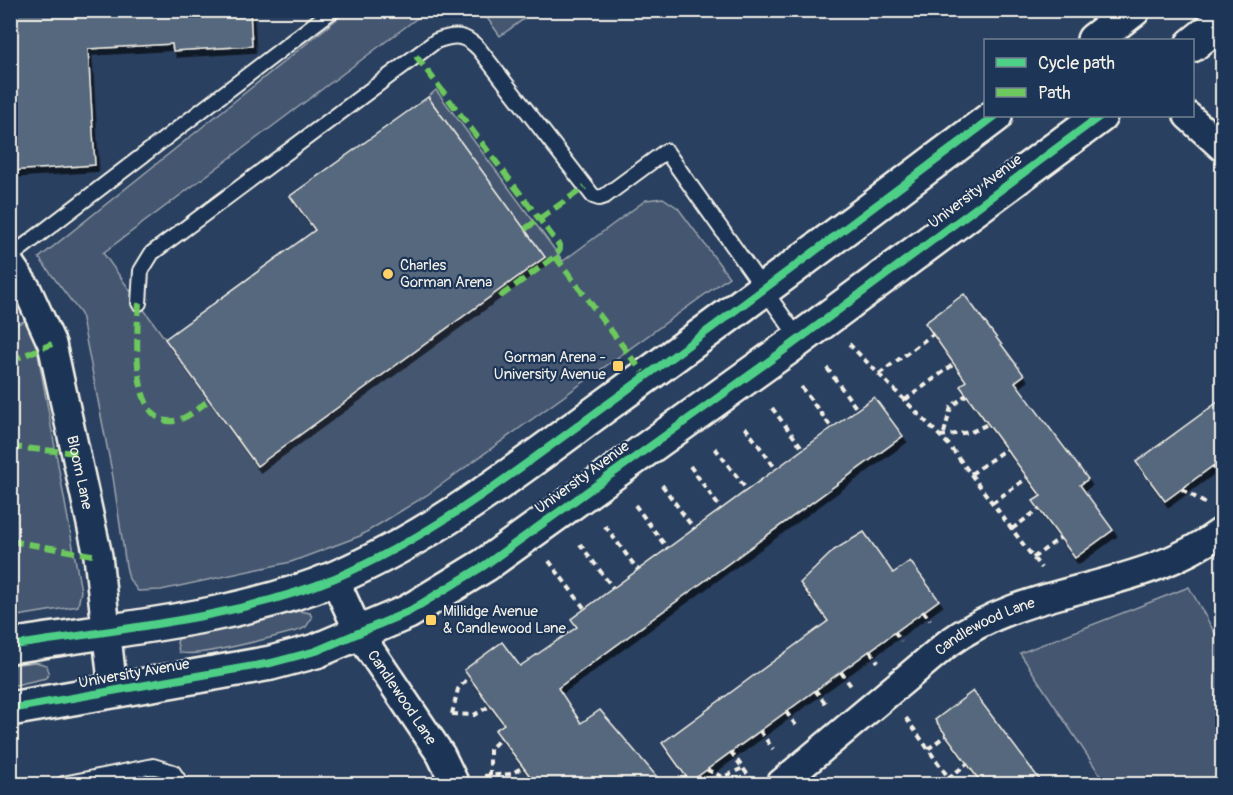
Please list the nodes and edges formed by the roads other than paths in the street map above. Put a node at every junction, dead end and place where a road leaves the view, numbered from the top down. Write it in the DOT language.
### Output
graph roads {
  1 [pos="333,10"];
  2 [pos="1222,21"];
  3 [pos="1194,43"];
  4 [pos="994,117"];
  5 [pos="1099,117"];
  6 [pos="1189,117"];
  7 [pos="1222,147"];
  8 [pos="10,257"];
  9 [pos="10,264"];
  10 [pos="764,291"];
  11 [pos="139,303"];
  12 [pos="799,339"];
  13 [pos="1222,531"];
  14 [pos="334,578"];
  15 [pos="106,631"];
  16 [pos="360,634"];
  17 [pos="10,646"];
  18 [pos="113,690"];
  19 [pos="10,708"];
  20 [pos="63,784"];
  21 [pos="181,784"];
  22 [pos="455,784"];
  23 [pos="780,784"];
  1 -- 8 [label="lane"];
  2 -- 3 [label="main road"];
  4 -- 10 [label="main road"];
  5 -- 12 [label="main road, University Avenue"];
  6 -- 7 [label="street"];
  9 -- 15 [label="street, Bloom Lane"];
  10 -- 11 [label="lane"];
  10 -- 12 [label="lane"];
  10 -- 14 [label="main road"];
  12 -- 16 [label="main road, University Avenue"];
  13 -- 23 [label="street, Candlewood Lane"];
  14 -- 15 [label="main road"];
  14 -- 16 [label="street, Candlewood Lane"];
  15 -- 17 [label="main road"];
  15 -- 18 [label="street, Bloom Lane"];
  16 -- 18 [label="main road, University Avenue"];
  16 -- 22 [label="street, Candlewood Lane"];
  18 -- 19 [label="main road, University Avenue"];
  20 -- 21 [label="lane"];
}
